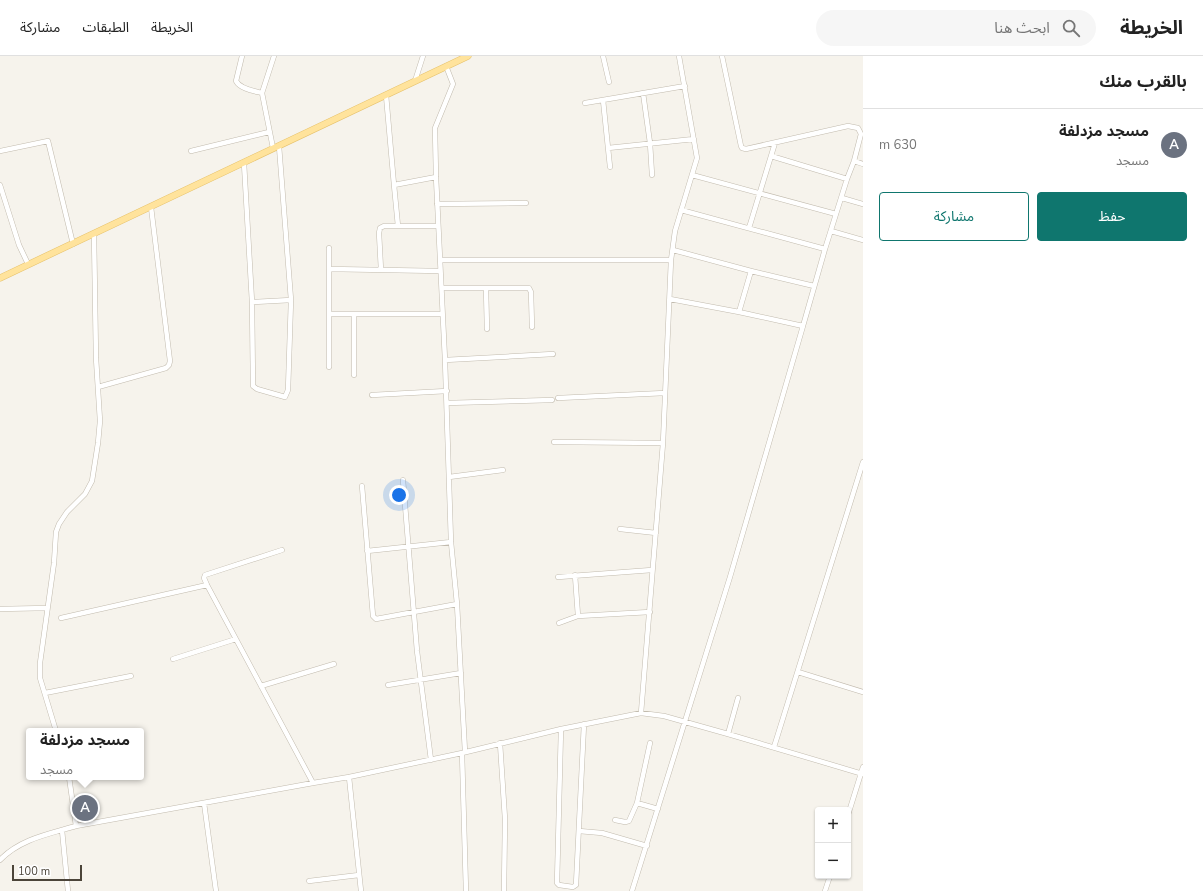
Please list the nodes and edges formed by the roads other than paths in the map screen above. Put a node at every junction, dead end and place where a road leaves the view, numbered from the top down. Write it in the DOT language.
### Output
graph roads {
  1 [pos="242,56"];
  2 [pos="274,56"];
  3 [pos="423,56"];
  4 [pos="468,56"];
  5 [pos="598,56"];
  6 [pos="679,56"];
  7 [pos="722,56"];
  8 [pos="604,58"];
  9 [pos="446,66"];
  10 [pos="415,81"];
  11 [pos="609,82"];
  12 [pos="685,86"];
  13 [pos="262,93"];
  14 [pos="643,93"];
  15 [pos="386,95"];
  16 [pos="603,100"];
  17 [pos="585,103"];
  18 [pos="269,132"];
  19 [pos="694,139"];
  20 [pos="650,143"];
  21 [pos="775,143"];
  22 [pos="276,147"];
  23 [pos="608,148"];
  24 [pos="0,151"];
  25 [pos="191,151"];
  26 [pos="771,156"];
  27 [pos="854,161"];
  28 [pos="244,163"];
  29 [pos="863,164"];
  30 [pos="610,167"];
  31 [pos="652,175"];
  32 [pos="692,175"];
  33 [pos="436,177"];
  34 [pos="847,179"];
  35 [pos="0,185"];
  36 [pos="394,185"];
  37 [pos="760,194"];
  38 [pos="842,198"];
  39 [pos="526,203"];
  40 [pos="437,204"];
  41 [pos="863,204"];
  42 [pos="151,207"];
  43 [pos="681,210"];
  44 [pos="836,214"];
  45 [pos="398,226"];
  46 [pos="438,226"];
  47 [pos="749,228"];
  48 [pos="831,231"];
  49 [pos="94,234"];
  50 [pos="863,240"];
  51 [pos="74,244"];
  52 [pos="329,248"];
  53 [pos="825,249"];
  54 [pos="673,250"];
  55 [pos="441,260"];
  56 [pos="671,260"];
  57 [pos="28,264"];
  58 [pos="329,269"];
  59 [pos="381,270"];
  60 [pos="752,270"];
  61 [pos="440,271"];
  62 [pos="0,278"];
  63 [pos="814,286"];
  64 [pos="442,288"];
  65 [pos="486,289"];
  66 [pos="670,299"];
  67 [pos="291,300"];
  68 [pos="252,302"];
  69 [pos="739,312"];
  70 [pos="329,314"];
  71 [pos="442,314"];
  72 [pos="354,315"];
  73 [pos="803,326"];
  74 [pos="532,327"];
  75 [pos="487,329"];
  76 [pos="553,354"];
  77 [pos="445,360"];
  78 [pos="329,367"];
  79 [pos="354,375"];
  80 [pos="98,387"];
  81 [pos="447,392"];
  82 [pos="664,393"];
  83 [pos="372,395"];
  84 [pos="558,398"];
  85 [pos="552,400"];
  86 [pos="447,403"];
  87 [pos="554,442"];
  88 [pos="663,442"];
  89 [pos="863,462"];
  90 [pos="503,470"];
  91 [pos="449,477"];
  92 [pos="403,480"];
  93 [pos="362,486"];
  94 [pos="620,529"];
  95 [pos="656,533"];
  96 [pos="450,542"];
  97 [pos="409,547"];
  98 [pos="282,550"];
  99 [pos="367,551"];
  100 [pos="652,570"];
  101 [pos="575,575"];
  102 [pos="558,577"];
  103 [pos="207,585"];
  104 [pos="457,604"];
  105 [pos="47,608"];
  106 [pos="0,609"];
  107 [pos="414,612"];
  108 [pos="650,612"];
  109 [pos="578,616"];
  110 [pos="61,618"];
  111 [pos="560,623"];
  112 [pos="236,639"];
  113 [pos="173,659"];
  114 [pos="334,664"];
  115 [pos="798,672"];
  116 [pos="461,673"];
  117 [pos="132,676"];
  118 [pos="421,679"];
  119 [pos="388,685"];
  120 [pos="262,686"];
  121 [pos="863,692"];
  122 [pos="45,693"];
  123 [pos="738,698"];
  124 [pos="641,713"];
  125 [pos="685,722"];
  126 [pos="584,724"];
  127 [pos="55,728"];
  128 [pos="561,729"];
  129 [pos="728,734"];
  130 [pos="650,743"];
  131 [pos="500,744"];
  132 [pos="774,747"];
  133 [pos="463,753"];
  134 [pos="431,760"];
  135 [pos="863,767"];
  136 [pos="862,774"];
  137 [pos="349,777"];
  138 [pos="69,780"];
  139 [pos="313,782"];
  140 [pos="204,803"];
  141 [pos="637,803"];
  142 [pos="851,807"];
  143 [pos="658,809"];
  144 [pos="615,820"];
  145 [pos="76,826"];
  146 [pos="62,830"];
  147 [pos="579,831"];
  148 [pos="647,846"];
  149 [pos="0,860"];
  150 [pos="359,875"];
  151 [pos="829,879"];
  152 [pos="309,881"];
  153 [pos="68,891"];
  154 [pos="216,891"];
  155 [pos="361,891"];
  156 [pos="466,891"];
  157 [pos="504,891"];
  158 [pos="632,891"];
  159 [pos="825,891"];
  1 -- 13 [label="street"];
  2 -- 13 [label="street"];
  3 -- 10 [label="street"];
  4 -- 9 [label="main road"];
  5 -- 8 [label="street"];
  6 -- 12 [label="street"];
  7 -- 21 [label="street"];
  8 -- 11 [label="street"];
  9 -- 10 [label="main road"];
  9 -- 33 [label="street"];
  10 -- 15 [label="main road"];
  12 -- 14 [label="street"];
  12 -- 19 [label="street"];
  13 -- 18 [label="street"];
  14 -- 16 [label="street"];
  14 -- 20 [label="street"];
  15 -- 22 [label="main road"];
  15 -- 36 [label="street"];
  16 -- 17 [label="street"];
  16 -- 23 [label="street"];
  18 -- 22 [label="street"];
  18 -- 25 [label="street"];
  19 -- 20 [label="street"];
  19 -- 32 [label="street"];
  20 -- 23 [label="street"];
  20 -- 31 [label="street"];
  21 -- 26 [label="street"];
  21 -- 27 [label="street"];
  22 -- 28 [label="main road"];
  22 -- 67 [label="street"];
  23 -- 30 [label="street"];
  24 -- 51 [label="street"];
  26 -- 34 [label="street"];
  26 -- 37 [label="street"];
  27 -- 29 [label="street"];
  27 -- 34 [label="street"];
  28 -- 42 [label="main road"];
  28 -- 68 [label="street"];
  32 -- 37 [label="street"];
  32 -- 43 [label="street"];
  33 -- 36 [label="street"];
  33 -- 40 [label="street"];
  34 -- 38 [label="street"];
  35 -- 57 [label="street"];
  36 -- 45 [label="street"];
  37 -- 44 [label="street"];
  37 -- 47 [label="street"];
  38 -- 41 [label="street"];
  38 -- 44 [label="street"];
  39 -- 40 [label="street"];
  40 -- 46 [label="street"];
  42 -- 49 [label="main road"];
  42 -- 80 [label="street"];
  43 -- 47 [label="street"];
  43 -- 54 [label="street"];
  44 -- 48 [label="street"];
  45 -- 46 [label="street"];
  45 -- 59 [label="street"];
  46 -- 55 [label="street"];
  47 -- 53 [label="street"];
  48 -- 50 [label="street"];
  48 -- 53 [label="street"];
  49 -- 51 [label="main road"];
  49 -- 80 [label="street"];
  51 -- 57 [label="main road"];
  52 -- 58 [label="street"];
  53 -- 63 [label="street"];
  54 -- 56 [label="street"];
  54 -- 60 [label="street"];
  55 -- 56 [label="street"];
  55 -- 61 [label="street"];
  56 -- 66 [label="street"];
  57 -- 62 [label="main road"];
  58 -- 59 [label="street"];
  58 -- 70 [label="street"];
  59 -- 61 [label="street"];
  60 -- 63 [label="street"];
  60 -- 69 [label="street"];
  61 -- 64 [label="street"];
  63 -- 73 [label="street"];
  64 -- 65 [label="street"];
  64 -- 71 [label="street"];
  65 -- 74 [label="street"];
  65 -- 75 [label="street"];
  66 -- 69 [label="street"];
  66 -- 82 [label="street"];
  67 -- 68 [label="street"];
  67 -- 68 [label="street"];
  69 -- 73 [label="street"];
  70 -- 72 [label="street"];
  70 -- 78 [label="street"];
  71 -- 72 [label="street"];
  71 -- 77 [label="street"];
  72 -- 79 [label="street"];
  73 -- 125 [label="street"];
  76 -- 77 [label="street"];
  77 -- 81 [label="street"];
  80 -- 105 [label="street"];
  81 -- 83 [label="street"];
  81 -- 86 [label="street"];
  82 -- 84 [label="street"];
  82 -- 88 [label="street"];
  85 -- 86 [label="street"];
  86 -- 91 [label="street"];
  87 -- 88 [label="street"];
  88 -- 95 [label="street"];
  89 -- 115 [label="street"];
  90 -- 91 [label="street"];
  91 -- 96 [label="street"];
  92 -- 97 [label="street"];
  93 -- 99 [label="street"];
  94 -- 95 [label="street"];
  95 -- 100 [label="street"];
  96 -- 97 [label="street"];
  96 -- 104 [label="street"];
  97 -- 99 [label="street"];
  97 -- 107 [label="street"];
  98 -- 103 [label="street"];
  99 -- 107 [label="street"];
  100 -- 101 [label="street"];
  100 -- 108 [label="street"];
  101 -- 102 [label="street"];
  101 -- 109 [label="street"];
  103 -- 110 [label="street"];
  103 -- 112 [label="street"];
  104 -- 107 [label="street"];
  104 -- 116 [label="street"];
  105 -- 106 [label="street"];
  105 -- 122 [label="street"];
  107 -- 118 [label="street"];
  108 -- 109 [label="street"];
  108 -- 124 [label="street"];
  109 -- 111 [label="street"];
  112 -- 113 [label="street"];
  112 -- 120 [label="street"];
  114 -- 120 [label="street"];
  115 -- 121 [label="street"];
  115 -- 132 [label="street"];
  116 -- 118 [label="street"];
  116 -- 133 [label="street"];
  117 -- 122 [label="street"];
  118 -- 119 [label="street"];
  118 -- 134 [label="street"];
  120 -- 139 [label="street"];
  122 -- 127 [label="street"];
  123 -- 129 [label="street"];
  124 -- 125 [label="street"];
  124 -- 126 [label="street"];
  125 -- 129 [label="street"];
  125 -- 143 [label="street"];
  126 -- 128 [label="street"];
  126 -- 147 [label="street"];
  128 -- 131 [label="street"];
  128 -- 147 [label="street"];
  129 -- 132 [label="street"];
  130 -- 141 [label="street"];
  131 -- 133 [label="street"];
  131 -- 157 [label="street"];
  132 -- 136 [label="street"];
  133 -- 134 [label="street"];
  133 -- 156 [label="street"];
  134 -- 137 [label="street"];
  135 -- 136 [label="street"];
  136 -- 142 [label="street"];
  137 -- 139 [label="street"];
  137 -- 150 [label="street"];
  138 -- 145 [label="street"];
  139 -- 140 [label="street"];
  140 -- 145 [label="street"];
  140 -- 154 [label="street"];
  141 -- 143 [label="street"];
  141 -- 144 [label="street"];
  143 -- 148 [label="street"];
  145 -- 146 [label="street"];
  146 -- 149 [label="street"];
  146 -- 153 [label="street"];
  147 -- 148 [label="street"];
  148 -- 158 [label="street"];
  150 -- 152 [label="street"];
  150 -- 155 [label="street"];
  151 -- 159 [label="street"];
}
